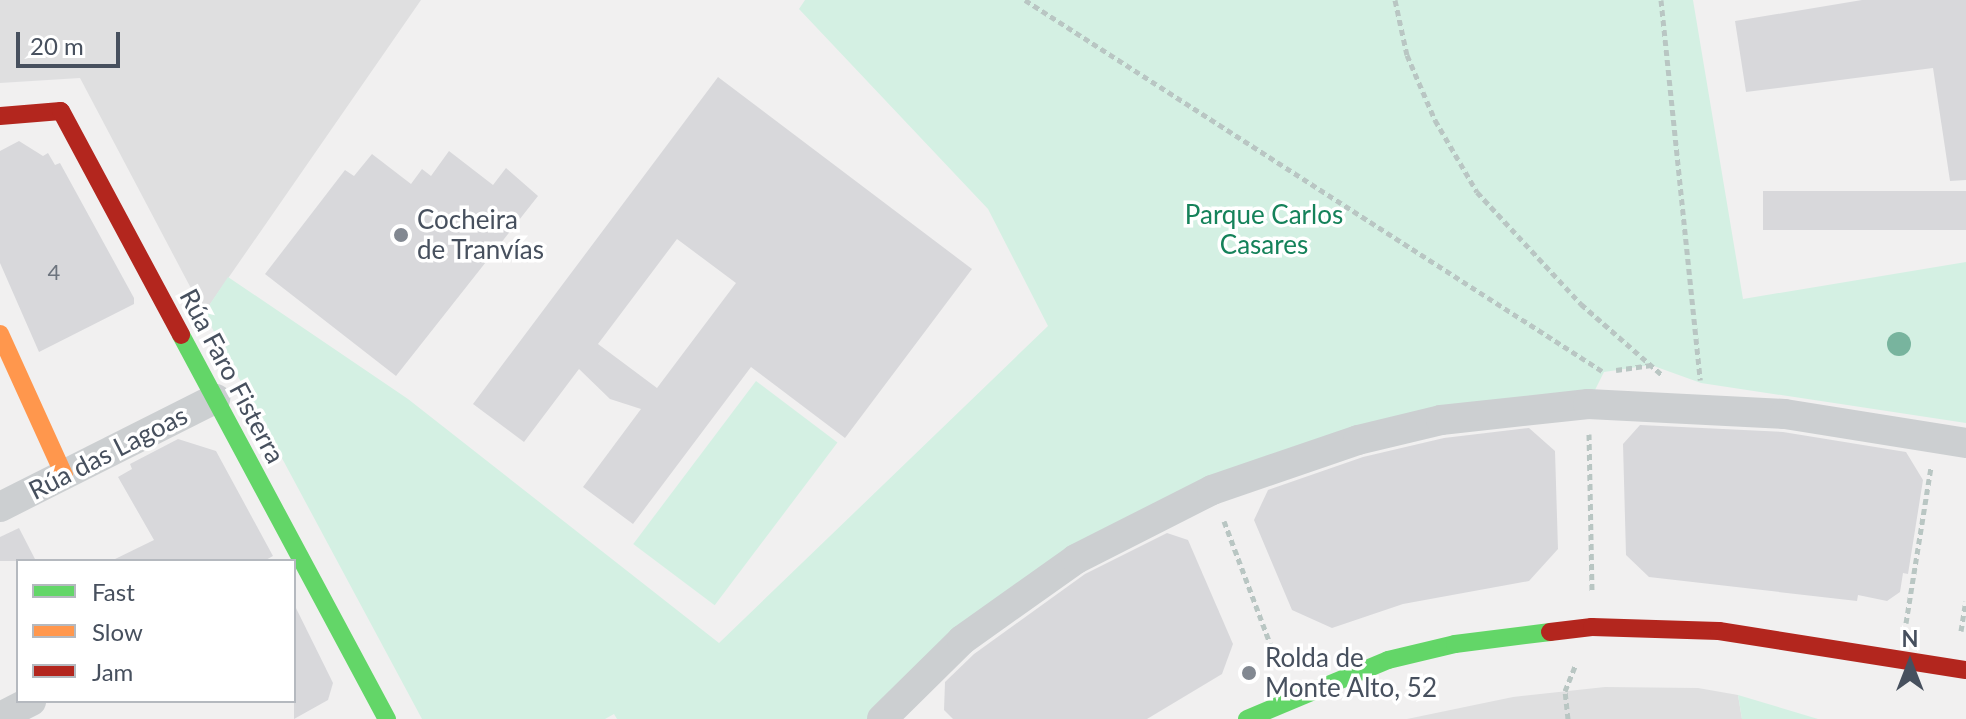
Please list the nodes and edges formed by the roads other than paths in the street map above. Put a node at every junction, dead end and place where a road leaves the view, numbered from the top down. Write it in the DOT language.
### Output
graph roads {
  1 [pos="0,116"];
  2 [pos="0,334"];
  3 [pos="215,399"];
  4 [pos="1966,443"];
  5 [pos="64,475"];
  6 [pos="0,507"];
  7 [pos="298,561"];
  8 [pos="1966,670"];
  9 [pos="27,703"];
  10 [pos="375,715"];
  11 [pos="0,717"];
  12 [pos="882,719"];
  13 [pos="1247,719"];
  1 -- 3 [label="street, Rúa Faro Fisterra"];
  2 -- 5 [label="street"];
  3 -- 5 [label="street, Rúa das Lagoas"];
  3 -- 7 [label="street, Rúa Faro Fisterra"];
  4 -- 12 [label="street"];
  5 -- 6 [label="street, Rúa das Lagoas"];
  7 -- 10 [label="street, Rúa Faro Fisterra"];
  8 -- 13 [label="street"];
  9 -- 11 [label="street"];
}
